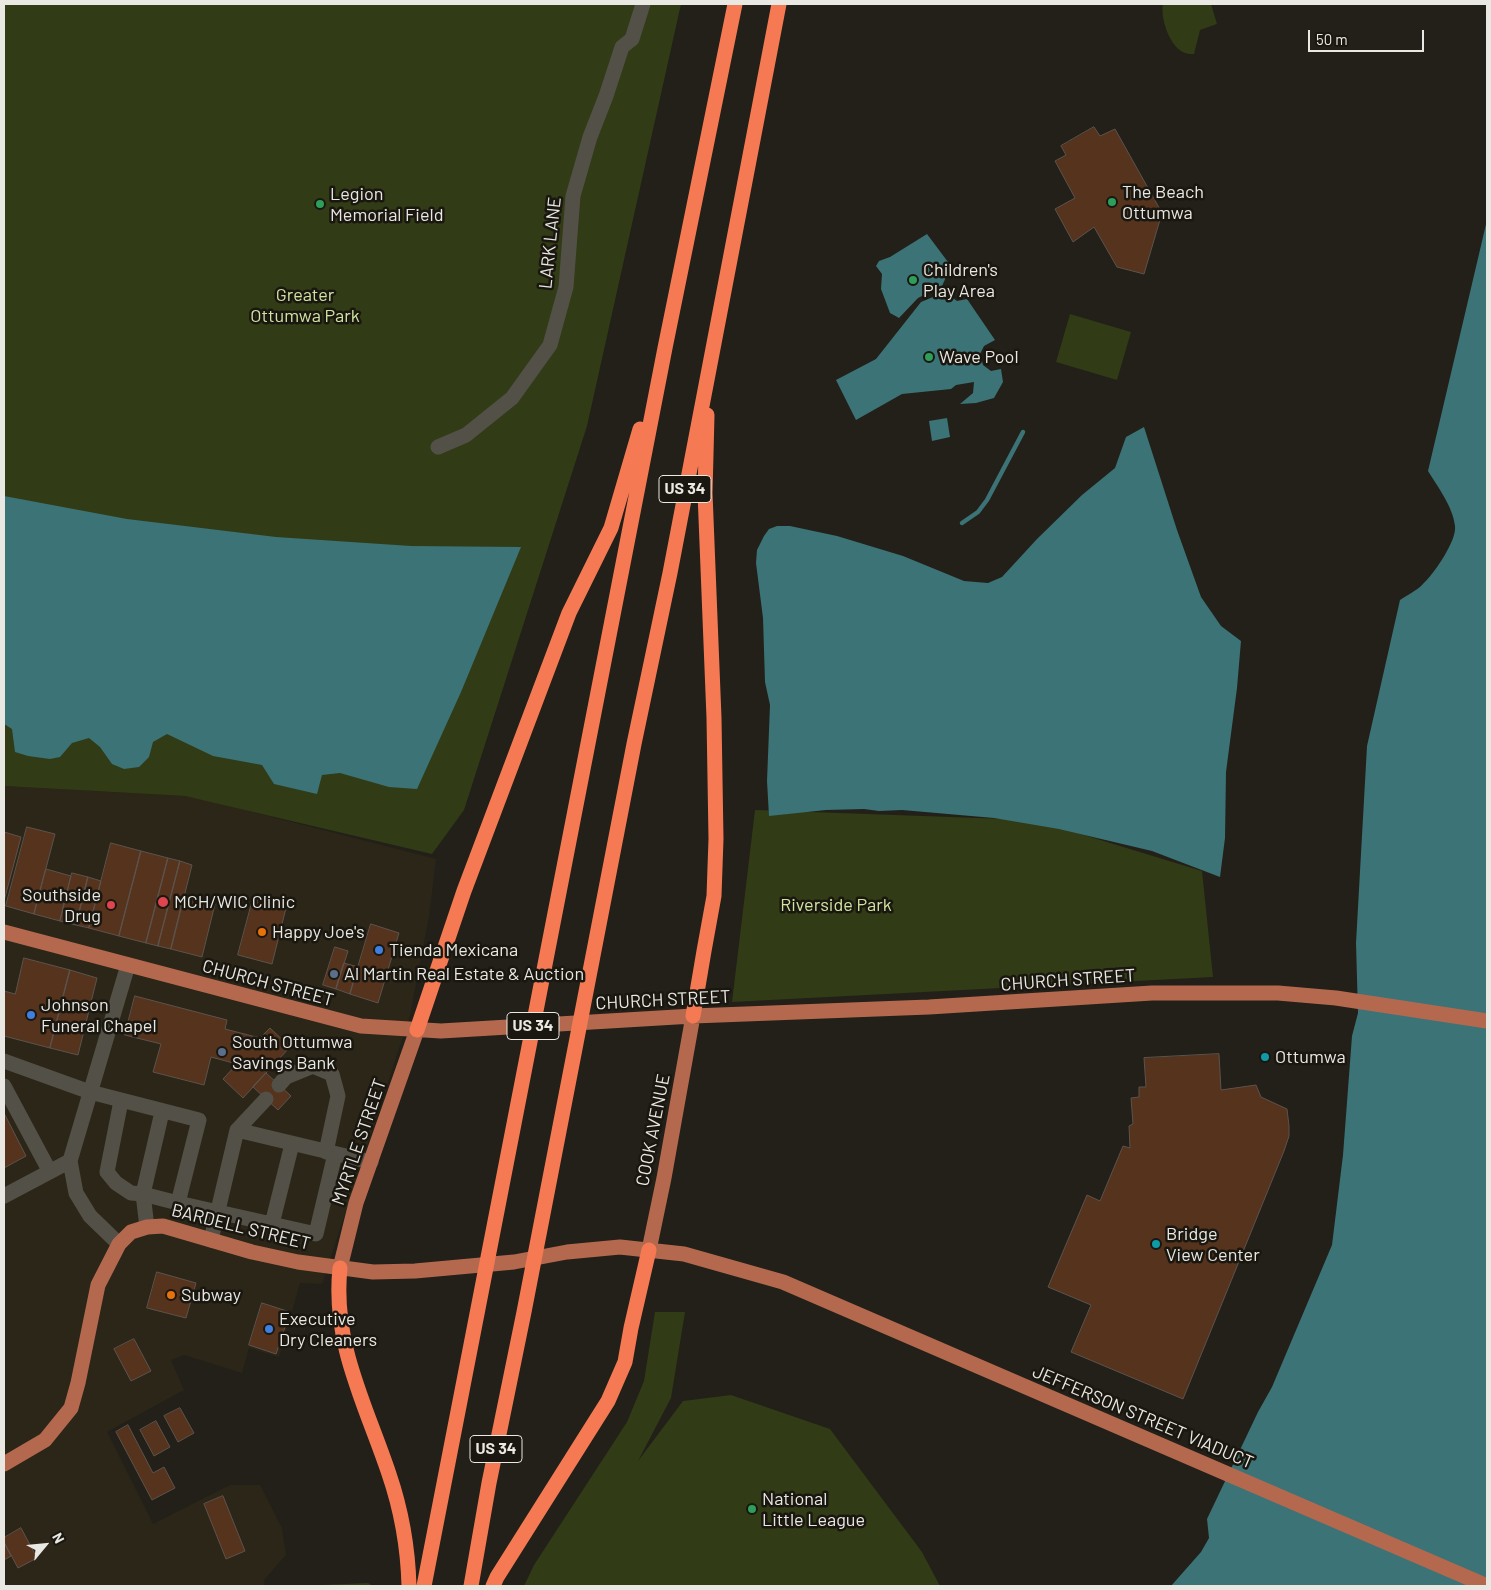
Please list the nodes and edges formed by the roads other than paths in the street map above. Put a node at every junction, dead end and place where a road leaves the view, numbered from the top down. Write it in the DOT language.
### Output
graph roads {
  1 [pos="643,4"];
  2 [pos="735,4"];
  3 [pos="779,4"];
  4 [pos="665,348"];
  5 [pos="708,369"];
  6 [pos="438,448"];
  7 [pos="4,932"];
  8 [pos="128,965"];
  9 [pos="693,1016"];
  10 [pos="1487,1021"];
  11 [pos="417,1030"];
  12 [pos="4,1061"];
  13 [pos="279,1085"];
  14 [pos="4,1086"];
  15 [pos="90,1092"];
  16 [pos="266,1099"];
  17 [pos="121,1100"];
  18 [pos="162,1112"];
  19 [pos="237,1130"];
  20 [pos="292,1144"];
  21 [pos="330,1153"];
  22 [pos="70,1161"];
  23 [pos="371,1162"];
  24 [pos="50,1172"];
  25 [pos="143,1194"];
  26 [pos="4,1196"];
  27 [pos="178,1204"];
  28 [pos="218,1212"];
  29 [pos="272,1224"];
  30 [pos="147,1227"];
  31 [pos="211,1240"];
  32 [pos="119,1244"];
  33 [pos="649,1250"];
  34 [pos="340,1268"];
  35 [pos="4,1464"];
  36 [pos="409,1586"];
  37 [pos="424,1586"];
  38 [pos="471,1586"];
  39 [pos="493,1586"];
  40 [pos="1487,1586"];
  1 -- 6 [label="street, LARK LANE"];
  2 -- 4 [label="highway, US 34"];
  3 -- 5 [label="highway, US 34"];
  4 -- 11 [label="highway"];
  4 -- 37 [label="highway, US 34"];
  5 -- 9 [label="highway"];
  5 -- 38 [label="highway, US 34"];
  7 -- 8 [label="main road, CHURCH STREET"];
  8 -- 11 [label="main road, CHURCH STREET"];
  8 -- 15 [label="street"];
  9 -- 10 [label="main road, CHURCH STREET"];
  9 -- 11 [label="main road, CHURCH STREET"];
  9 -- 33 [label="main road, COOK AVENUE"];
  11 -- 23 [label="main road, MYRTLE STREET"];
  12 -- 15 [label="street"];
  13 -- 21 [label="street"];
  14 -- 24 [label="street"];
  15 -- 17 [label="street"];
  15 -- 22 [label="street"];
  16 -- 19 [label="street"];
  17 -- 18 [label="street"];
  17 -- 25 [label="street"];
  18 -- 25 [label="street"];
  18 -- 27 [label="street"];
  19 -- 20 [label="street"];
  19 -- 28 [label="street"];
  20 -- 21 [label="street"];
  20 -- 29 [label="street"];
  21 -- 23 [label="street"];
  21 -- 29 [label="street"];
  22 -- 24 [label="street"];
  22 -- 32 [label="street"];
  23 -- 34 [label="main road, MYRTLE STREET"];
  24 -- 26 [label="street"];
  25 -- 27 [label="street"];
  25 -- 30 [label="street"];
  27 -- 28 [label="street"];
  28 -- 29 [label="street"];
  28 -- 31 [label="street"];
  30 -- 31 [label="main road, BARDELL STREET"];
  30 -- 32 [label="main road, BARDELL STREET"];
  31 -- 34 [label="main road, BARDELL STREET"];
  32 -- 35 [label="main road"];
  33 -- 34 [label="main road, BARDELL STREET"];
  33 -- 39 [label="highway"];
  33 -- 40 [label="main road, JEFFERSON STREET VIADUCT"];
  34 -- 36 [label="highway"];
}
